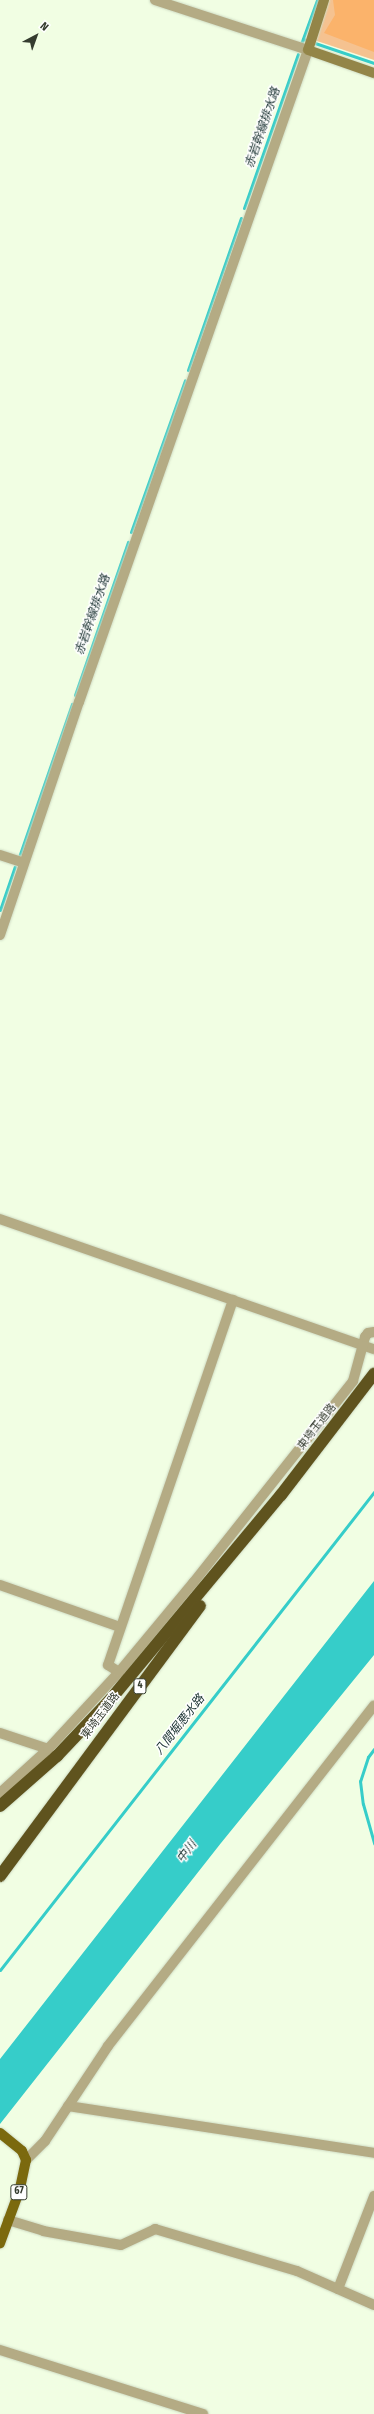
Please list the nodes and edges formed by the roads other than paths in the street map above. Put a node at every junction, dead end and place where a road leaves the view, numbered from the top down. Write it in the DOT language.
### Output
graph roads {
  1 [pos="155,0"];
  2 [pos="324,0"];
  3 [pos="308,50"];
  4 [pos="374,73"];
  5 [pos="0,855"];
  6 [pos="24,863"];
  7 [pos="0,935"];
  8 [pos="0,1219"];
  9 [pos="233,1300"];
  10 [pos="374,1332"];
  11 [pos="362,1345"];
  12 [pos="374,1349"];
  13 [pos="374,1374"];
  14 [pos="281,1496"];
  15 [pos="0,1585"];
  16 [pos="120,1627"];
  17 [pos="119,1672"];
  18 [pos="374,1705"];
  19 [pos="0,1733"];
  20 [pos="48,1749"];
  21 [pos="0,1793"];
  22 [pos="0,1806"];
  23 [pos="0,1876"];
  24 [pos="68,2106"];
  25 [pos="0,2133"];
  26 [pos="374,2153"];
  27 [pos="26,2160"];
  28 [pos="374,2196"];
  29 [pos="8,2220"];
  30 [pos="0,2243"];
  31 [pos="338,2289"];
  32 [pos="374,2305"];
  33 [pos="0,2350"];
  34 [pos="202,2414"];
  1 -- 3 [label="street"];
  2 -- 3 [label="street"];
  3 -- 4 [label="street"];
  3 -- 6 [label="street"];
  5 -- 6 [label="street"];
  6 -- 7 [label="street"];
  8 -- 9 [label="street"];
  9 -- 11 [label="street"];
  9 -- 16 [label="street"];
  10 -- 11 [label="street"];
  11 -- 12 [label="street"];
  11 -- 17 [label="street"];
  13 -- 14 [label="highway, 東埼玉道路 / 4"];
  14 -- 22 [label="highway, 東埼玉道路 / 4"];
  14 -- 23 [label="highway, 東埼玉道路 / 4"];
  15 -- 16 [label="street"];
  16 -- 17 [label="street"];
  17 -- 20 [label="street"];
  18 -- 24 [label="street"];
  19 -- 20 [label="street"];
  20 -- 21 [label="street"];
  24 -- 26 [label="street"];
  24 -- 27 [label="street"];
  25 -- 27 [label="main road"];
  27 -- 29 [label="main road, 67"];
  28 -- 31 [label="street"];
  29 -- 30 [label="main road, 67"];
  29 -- 31 [label="street"];
  31 -- 32 [label="street"];
  33 -- 34 [label="street"];
}
